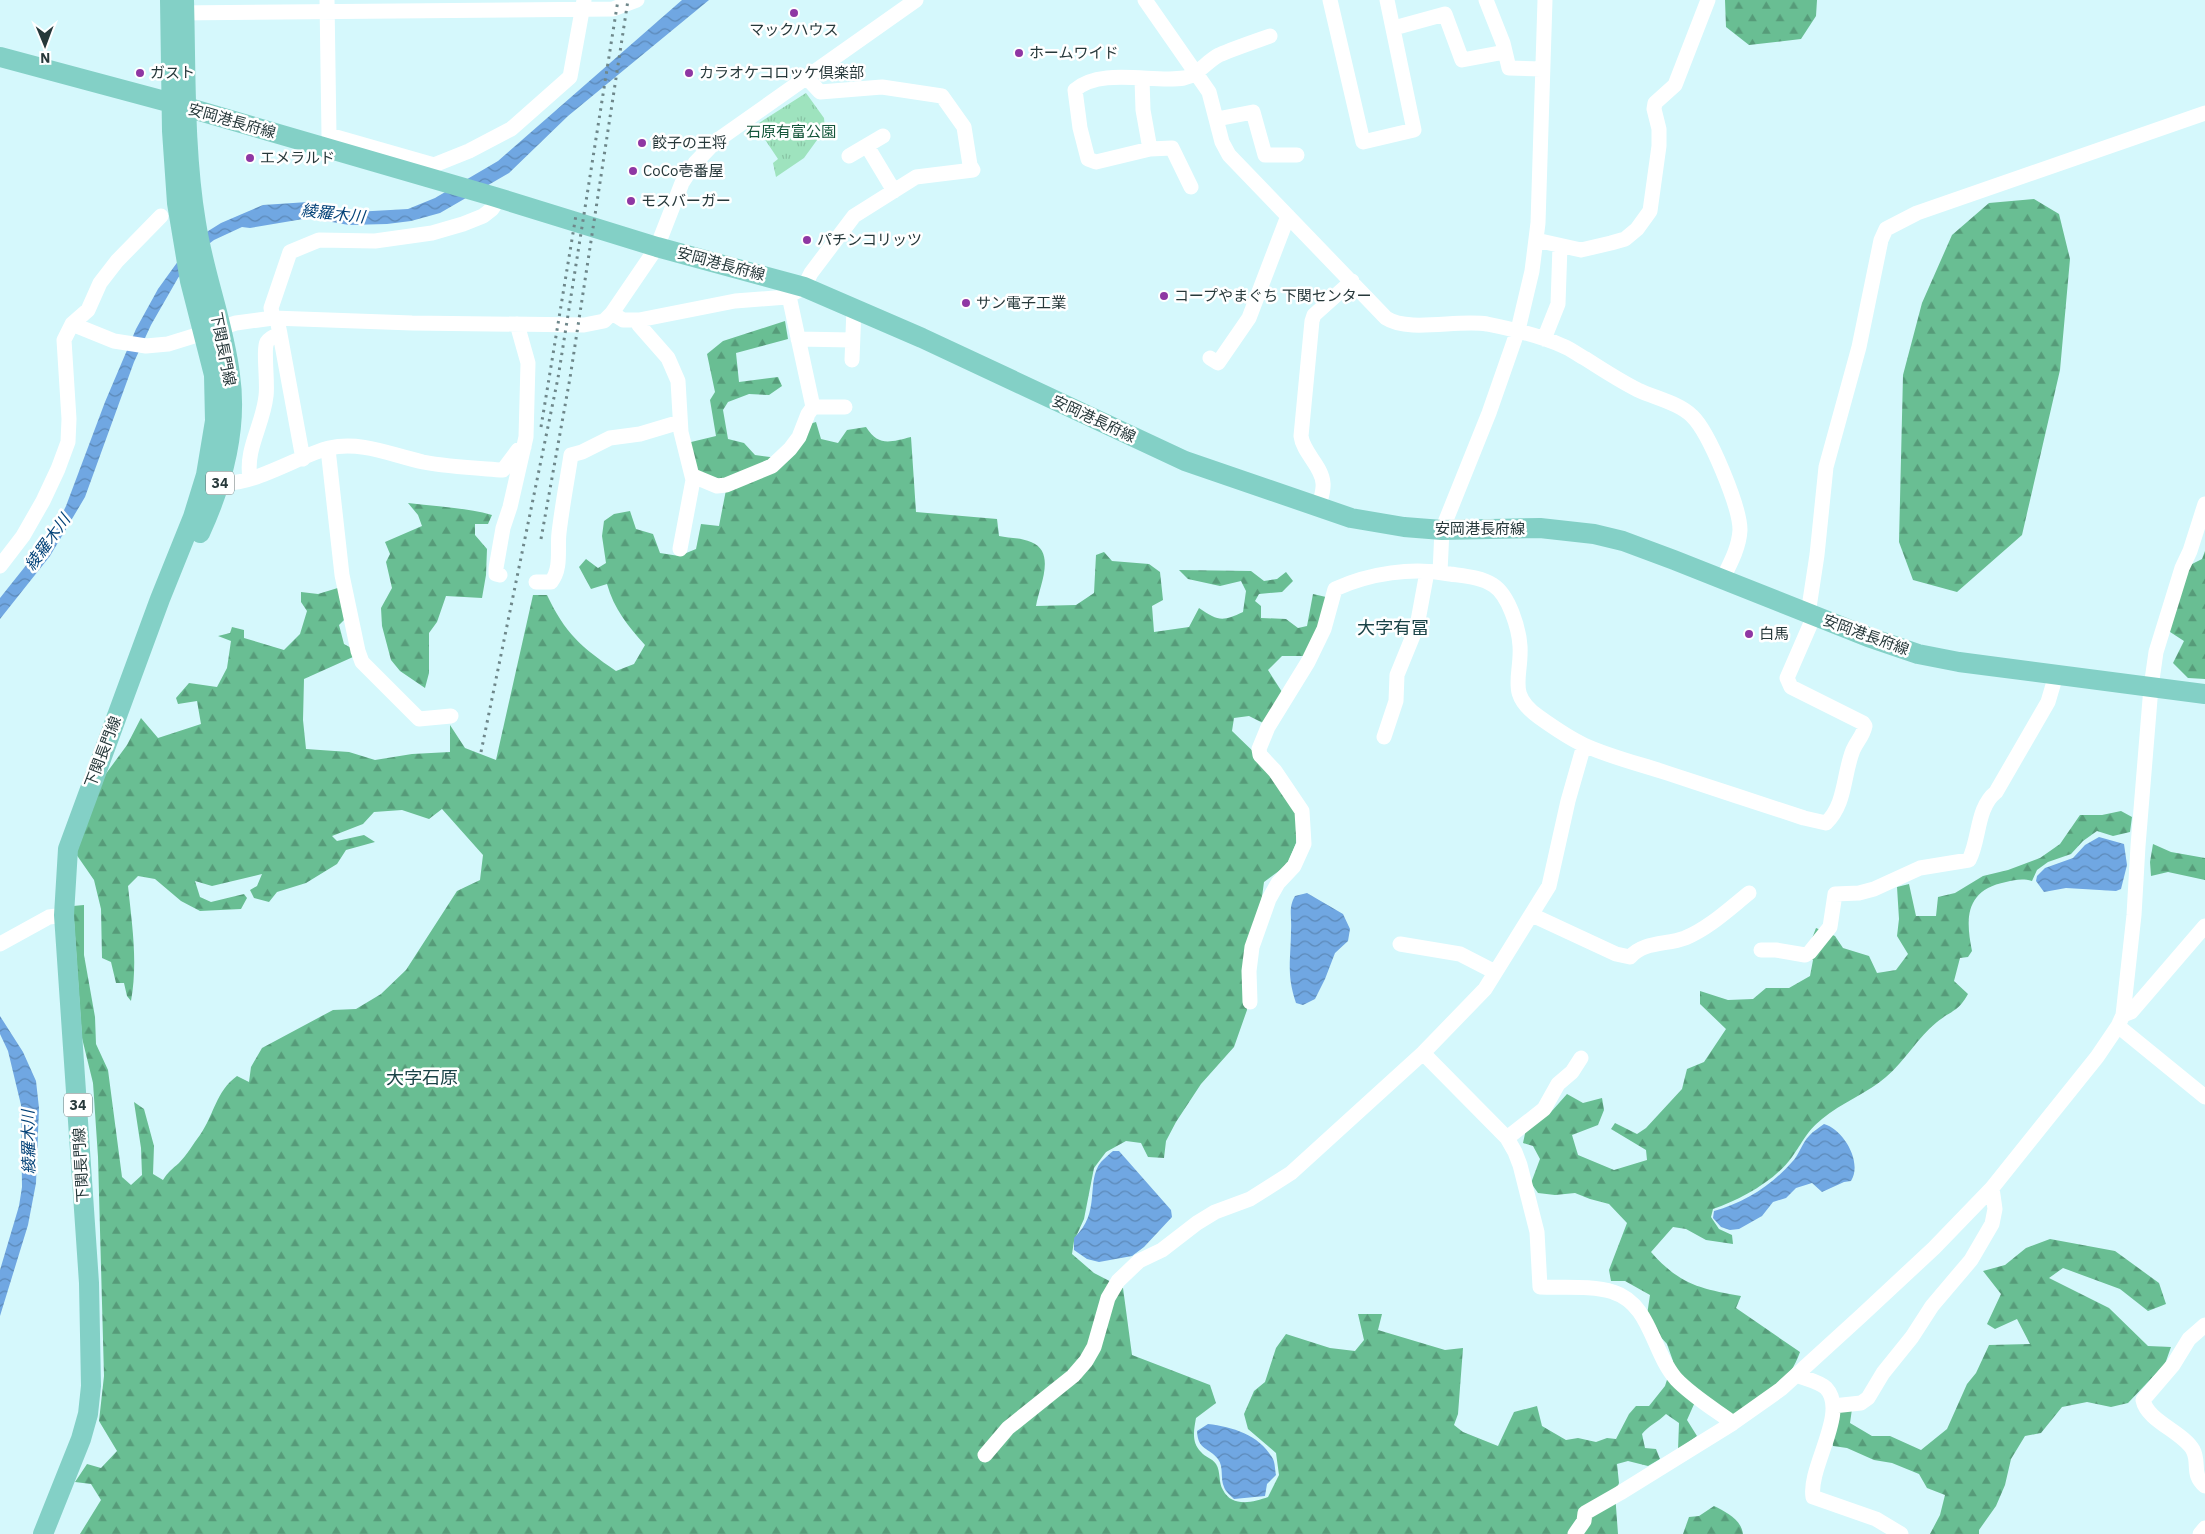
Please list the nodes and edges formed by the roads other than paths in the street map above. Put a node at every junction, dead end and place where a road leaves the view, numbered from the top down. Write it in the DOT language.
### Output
graph roads {
  1 [pos="637,0"];
  2 [pos="916,0"];
  3 [pos="1145,0"];
  4 [pos="1330,0"];
  5 [pos="1387,0"];
  6 [pos="1486,0"];
  7 [pos="1545,0"];
  8 [pos="1708,0"];
  9 [pos="504,5"];
  10 [pos="583,5"];
  11 [pos="177,6"];
  12 [pos="327,6"];
  13 [pos="1394,28"];
  14 [pos="1270,36"];
  15 [pos="1505,52"];
  16 [pos="0,57"];
  17 [pos="1542,69"];
  18 [pos="1197,72"];
  19 [pos="806,77"];
  20 [pos="1142,79"];
  21 [pos="180,106"];
  22 [pos="2205,114"];
  23 [pos="1217,119"];
  24 [pos="883,136"];
  25 [pos="867,146"];
  26 [pos="1150,149"];
  27 [pos="1297,155"];
  28 [pos="848,156"];
  29 [pos="1191,187"];
  30 [pos="894,192"];
  31 [pos="496,197"];
  32 [pos="161,216"];
  33 [pos="1288,216"];
  34 [pos="1536,240"];
  35 [pos="657,246"];
  36 [pos="1560,246"];
  37 [pos="1352,281"];
  38 [pos="796,291"];
  39 [pos="854,308"];
  40 [pos="612,313"];
  41 [pos="275,318"];
  42 [pos="639,320"];
  43 [pos="72,324"];
  44 [pos="517,324"];
  45 [pos="213,329"];
  46 [pos="1518,330"];
  47 [pos="280,334"];
  48 [pos="798,339"];
  49 [pos="1544,339"];
  50 [pos="852,340"];
  51 [pos="1210,358"];
  52 [pos="852,360"];
  53 [pos="813,407"];
  54 [pos="845,407"];
  55 [pos="680,422"];
  56 [pos="524,447"];
  57 [pos="328,448"];
  58 [pos="303,460"];
  59 [pos="693,476"];
  60 [pos="250,478"];
  61 [pos="221,482"];
  62 [pos="2205,504"];
  63 [pos="1319,507"];
  64 [pos="1442,530"];
  65 [pos="680,549"];
  66 [pos="0,566"];
  67 [pos="1434,572"];
  68 [pos="500,575"];
  69 [pos="1722,580"];
  70 [pos="536,582"];
  71 [pos="1811,615"];
  72 [pos="2056,675"];
  73 [pos="131,680"];
  74 [pos="2151,687"];
  75 [pos="2205,694"];
  76 [pos="451,716"];
  77 [pos="1384,737"];
  78 [pos="1584,745"];
  79 [pos="1749,893"];
  80 [pos="1532,915"];
  81 [pos="64,916"];
  82 [pos="2205,926"];
  83 [pos="0,944"];
  84 [pos="1400,944"];
  85 [pos="1761,950"];
  86 [pos="1495,972"];
  87 [pos="1250,1002"];
  88 [pos="2121,1021"];
  89 [pos="1423,1053"];
  90 [pos="1581,1058"];
  91 [pos="2205,1097"];
  92 [pos="1507,1138"];
  93 [pos="1992,1188"];
  94 [pos="2205,1325"];
  95 [pos="1797,1375"];
  96 [pos="1833,1406"];
  97 [pos="1733,1423"];
  98 [pos="985,1455"];
  99 [pos="2205,1486"];
  100 [pos="2205,1528"];
  101 [pos="43,1534"];
  102 [pos="1575,1534"];
  103 [pos="1902,1534"];
  104 [pos="2200,1534"];
  1 -- 10 [label="street"];
  2 -- 19 [label="street"];
  3 -- 18 [label="street"];
  4 -- 13 [label="street"];
  5 -- 13 [label="street"];
  6 -- 15 [label="street"];
  7 -- 17 [label="street"];
  8 -- 36 [label="street"];
  9 -- 10 [label="street"];
  9 -- 12 [label="street"];
  10 -- 12 [label="street"];
  11 -- 12 [label="street"];
  11 -- 21 [label="main road, 下関長門線 / 34"];
  13 -- 15 [label="street"];
  14 -- 18 [label="street"];
  15 -- 17 [label="street"];
  16 -- 21 [label="main road, 安岡港長府線"];
  17 -- 34 [label="street"];
  18 -- 20 [label="street"];
  18 -- 23 [label="street"];
  19 -- 30 [label="street"];
  19 -- 35 [label="street"];
  20 -- 26 [label="street"];
  20 -- 26 [label="street"];
  21 -- 31 [label="main road, 安岡港長府線"];
  21 -- 45 [label="main road, 下関長門線 / 34"];
  22 -- 71 [label="street"];
  23 -- 27 [label="street"];
  23 -- 33 [label="street"];
  24 -- 25 [label="street"];
  25 -- 28 [label="street"];
  25 -- 30 [label="street"];
  26 -- 29 [label="street"];
  30 -- 38 [label="street"];
  31 -- 35 [label="main road, 安岡港長府線"];
  31 -- 41 [label="street"];
  32 -- 43 [label="street"];
  33 -- 37 [label="street"];
  33 -- 51 [label="street"];
  34 -- 36 [label="street"];
  34 -- 46 [label="street"];
  35 -- 38 [label="main road, 安岡港長府線"];
  35 -- 40 [label="street"];
  36 -- 49 [label="street"];
  37 -- 46 [label="street"];
  37 -- 63 [label="street"];
  38 -- 39 [label="main road, 安岡港長府線"];
  38 -- 42 [label="street"];
  38 -- 48 [label="street"];
  39 -- 50 [label="street"];
  39 -- 63 [label="main road, 安岡港長府線"];
  40 -- 42 [label="street"];
  40 -- 44 [label="street"];
  41 -- 44 [label="street"];
  41 -- 45 [label="street"];
  41 -- 47 [label="street"];
  42 -- 55 [label="street"];
  43 -- 45 [label="street"];
  43 -- 66 [label="street"];
  44 -- 56 [label="street"];
  45 -- 61 [label="main road, 下関長門線 / 34"];
  45 -- 73 [label="main road, 下関長門線 / 34"];
  46 -- 49 [label="street"];
  46 -- 64 [label="street"];
  47 -- 58 [label="street"];
  47 -- 60 [label="street"];
  48 -- 50 [label="street"];
  48 -- 53 [label="street"];
  49 -- 69 [label="street"];
  50 -- 52 [label="street"];
  53 -- 54 [label="street"];
  53 -- 59 [label="street"];
  55 -- 59 [label="street"];
  55 -- 70 [label="street"];
  56 -- 57 [label="street"];
  56 -- 68 [label="street"];
  57 -- 58 [label="street"];
  57 -- 76 [label="street"];
  58 -- 60 [label="street"];
  59 -- 65 [label="street"];
  60 -- 61 [label="street"];
  61 -- 73 [label="main road, 下関長門線 / 34"];
  62 -- 74 [label="street"];
  63 -- 64 [label="main road, 安岡港長府線"];
  64 -- 67 [label="street"];
  64 -- 69 [label="main road, 安岡港長府線"];
  67 -- 77 [label="street"];
  67 -- 78 [label="street"];
  67 -- 87 [label="street"];
  69 -- 71 [label="main road, 安岡港長府線"];
  71 -- 72 [label="main road, 安岡港長府線"];
  71 -- 78 [label="street"];
  72 -- 74 [label="main road, 安岡港長府線"];
  72 -- 85 [label="street"];
  73 -- 81 [label="main road, 下関長門線 / 34"];
  74 -- 75 [label="main road, 安岡港長府線"];
  74 -- 88 [label="street"];
  78 -- 80 [label="street"];
  79 -- 80 [label="street"];
  80 -- 86 [label="street"];
  81 -- 83 [label="street"];
  81 -- 101 [label="main road, 下関長門線 / 34"];
  82 -- 88 [label="street"];
  84 -- 86 [label="street"];
  86 -- 89 [label="street"];
  88 -- 91 [label="street"];
  88 -- 93 [label="street"];
  89 -- 92 [label="street"];
  89 -- 98 [label="street"];
  90 -- 92 [label="street"];
  92 -- 97 [label="street"];
  93 -- 95 [label="street"];
  93 -- 96 [label="street"];
  94 -- 99 [label="street"];
  95 -- 96 [label="street"];
  95 -- 97 [label="street"];
  96 -- 103 [label="street"];
  97 -- 102 [label="street"];
  100 -- 104 [label="street"];
}
